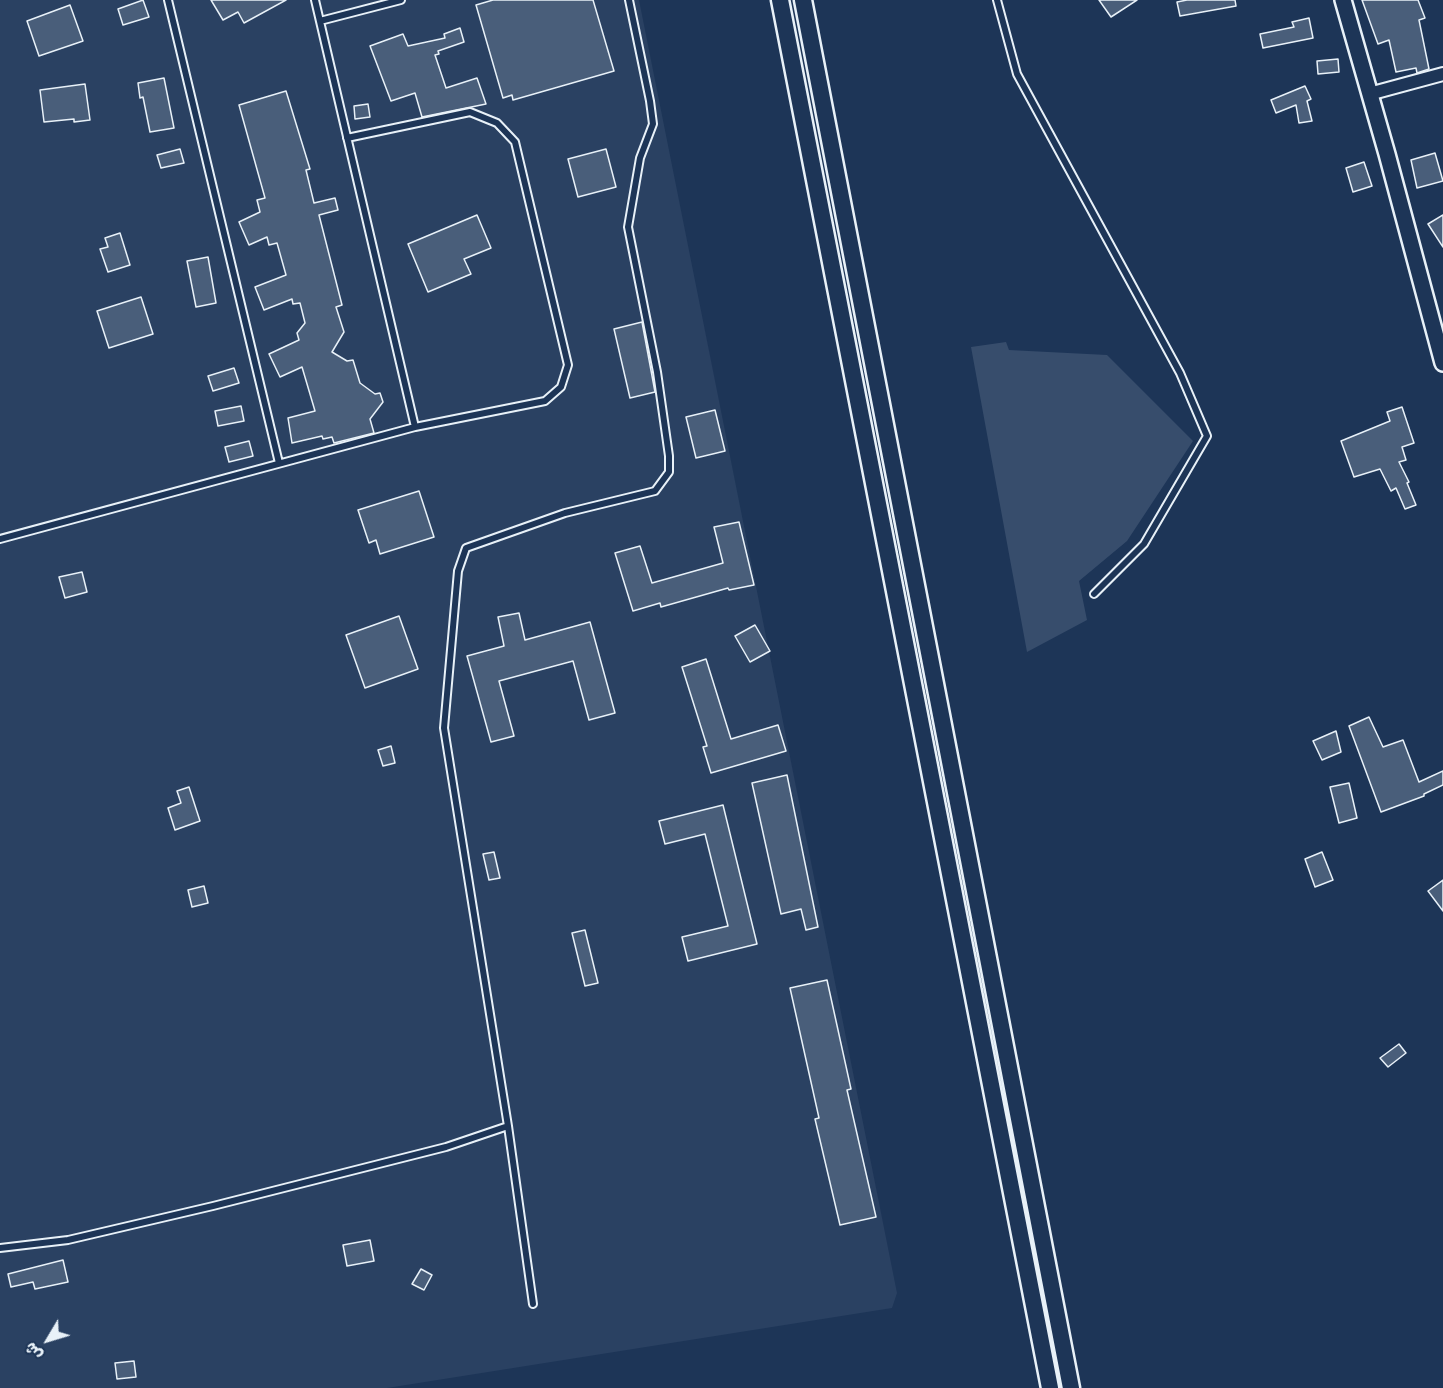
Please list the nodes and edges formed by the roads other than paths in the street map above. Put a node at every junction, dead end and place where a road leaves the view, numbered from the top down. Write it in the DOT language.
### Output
graph roads {
  1 [pos="168,0"];
  2 [pos="315,0"];
  3 [pos="402,0"];
  4 [pos="629,0"];
  5 [pos="780,0"];
  6 [pos="803,0"];
  7 [pos="997,0"];
  8 [pos="1342,0"];
  9 [pos="320,21"];
  10 [pos="1443,74"];
  11 [pos="1369,94"];
  12 [pos="347,138"];
  13 [pos="1443,363"];
  14 [pos="415,427"];
  15 [pos="279,463"];
  16 [pos="0,539"];
  17 [pos="1094,594"];
  18 [pos="508,1126"];
  19 [pos="0,1248"];
  20 [pos="533,1304"];
  21 [pos="1050,1388"];
  22 [pos="1071,1388"];
  1 -- 15 [label="lane"];
  2 -- 9 [label="lane"];
  3 -- 9 [label="lane"];
  4 -- 18 [label="lane"];
  5 -- 21 [label="main road"];
  6 -- 22 [label="main road"];
  7 -- 17 [label="lane"];
  8 -- 11 [label="street"];
  9 -- 12 [label="lane"];
  10 -- 11 [label="street"];
  11 -- 13 [label="street"];
  12 -- 14 [label="lane"];
  12 -- 14 [label="lane"];
  14 -- 15 [label="lane"];
  15 -- 16 [label="lane"];
  18 -- 19 [label="lane"];
  18 -- 20 [label="lane"];
}
